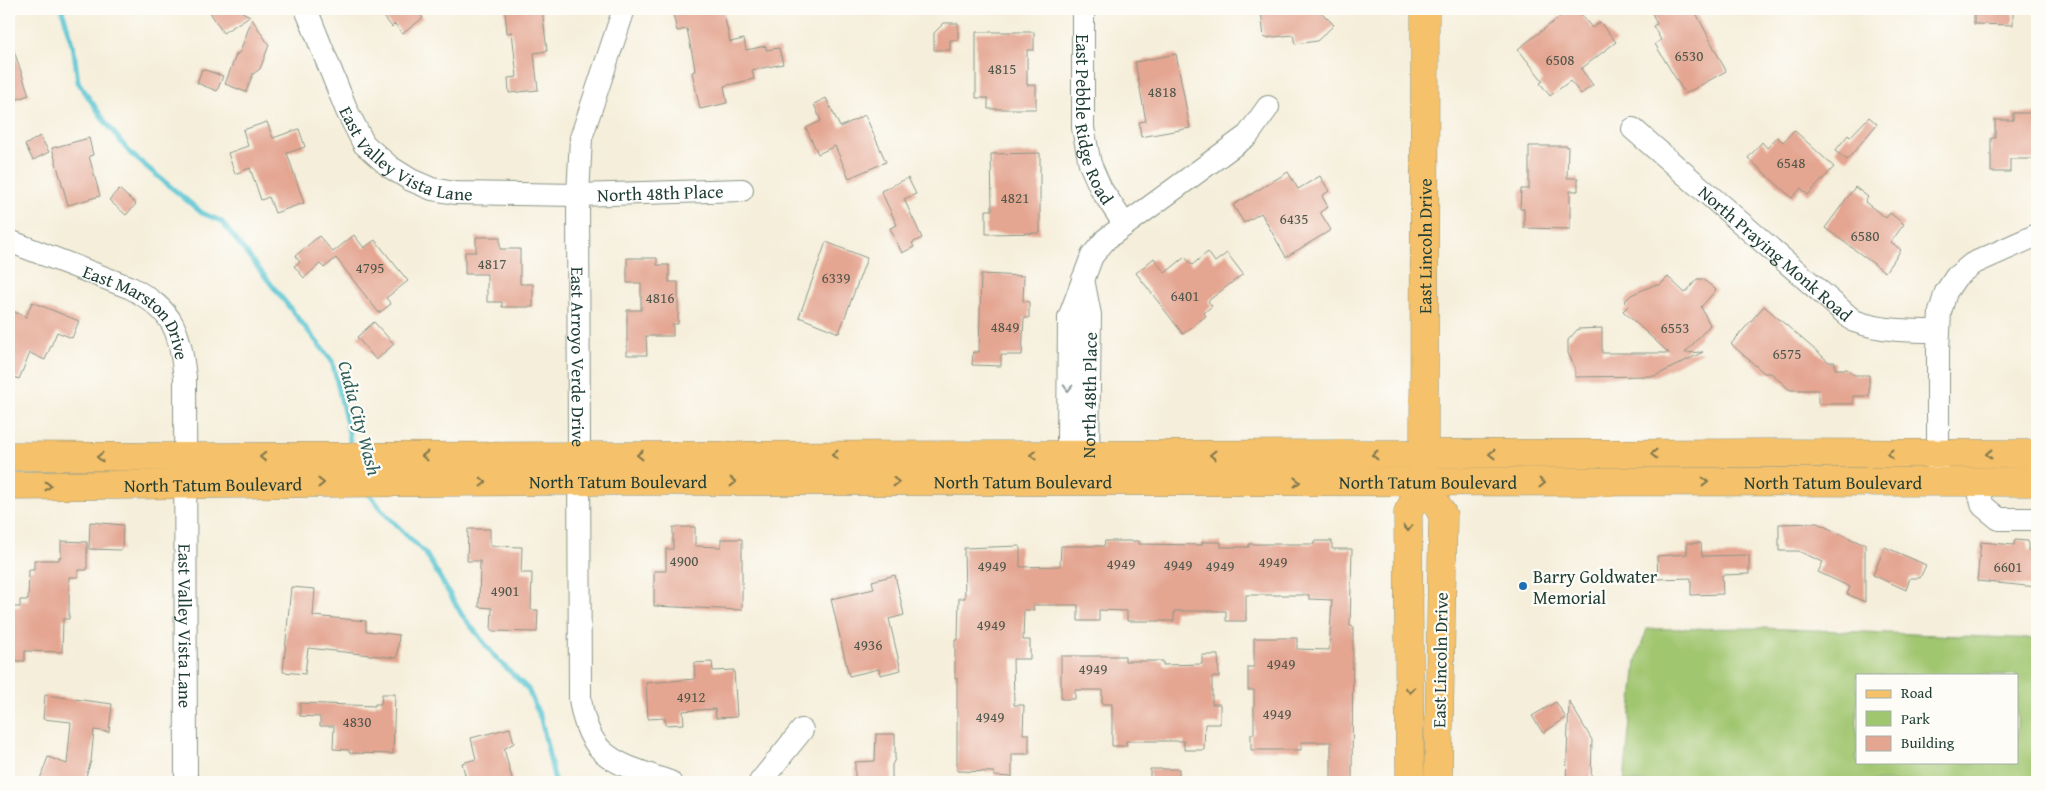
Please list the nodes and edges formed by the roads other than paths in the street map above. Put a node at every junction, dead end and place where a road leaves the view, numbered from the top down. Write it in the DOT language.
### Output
graph roads {
  1 [pos="306,9"];
  2 [pos="624,9"];
  3 [pos="1083,9"];
  4 [pos="1425,9"];
  5 [pos="1268,107"];
  6 [pos="1633,129"];
  7 [pos="742,190"];
  8 [pos="578,195"];
  9 [pos="1125,225"];
  10 [pos="2037,235"];
  11 [pos="9,241"];
  12 [pos="1939,331"];
  13 [pos="1938,454"];
  14 [pos="2037,454"];
  15 [pos="1078,455"];
  16 [pos="1424,455"];
  17 [pos="9,456"];
  18 [pos="579,468"];
  19 [pos="184,471"];
  20 [pos="1077,482"];
  21 [pos="1939,482"];
  22 [pos="1976,482"];
  23 [pos="2037,482"];
  24 [pos="1424,483"];
  25 [pos="9,486"];
  26 [pos="2037,519"];
  27 [pos="802,730"];
  28 [pos="186,782"];
  29 [pos="670,782"];
  30 [pos="760,782"];
  31 [pos="1410,782"];
  32 [pos="1438,782"];
  1 -- 8 [label="street, East Valley Vista Lane"];
  2 -- 8 [label="street, East Arroyo Verde Drive"];
  3 -- 9 [label="street, East Pebble Ridge Road"];
  4 -- 16 [label="main road, East Lincoln Drive"];
  5 -- 9 [label="street, North 48th Place"];
  6 -- 12 [label="street, North Praying Monk Road"];
  7 -- 8 [label="street, North 48th Place"];
  8 -- 18 [label="street, East Arroyo Verde Drive"];
  9 -- 15 [label="street, North 48th Place"];
  10 -- 12 [label="street"];
  11 -- 19 [label="street, East Marston Drive"];
  12 -- 13 [label="street"];
  14 -- 13 [label="main road, North Tatum Boulevard, one-way"];
  13 -- 16 [label="main road, North Tatum Boulevard, one-way"];
  13 -- 21 [label="street"];
  16 -- 15 [label="main road, North Tatum Boulevard, one-way"];
  15 -- 18 [label="main road, North Tatum Boulevard, one-way"];
  15 -- 20 [label="street, North 48th Place"];
  16 -- 24 [label="main road, East Lincoln Drive"];
  19 -- 17 [label="main road, North Tatum Boulevard, one-way"];
  18 -- 19 [label="main road, North Tatum Boulevard"];
  18 -- 20 [label="main road, North Tatum Boulevard, one-way"];
  18 -- 29 [label="street, East Arroyo Verde Drive"];
  25 -- 19 [label="main road, North Tatum Boulevard, one-way"];
  19 -- 28 [label="street, East Valley Vista Lane"];
  20 -- 24 [label="main road, North Tatum Boulevard, one-way"];
  21 -- 22 [label="main road, North Tatum Boulevard"];
  24 -- 21 [label="main road, North Tatum Boulevard, one-way"];
  22 -- 23 [label="main road, North Tatum Boulevard"];
  22 -- 26 [label="street"];
  24 -- 31 [label="main road, East Lincoln Drive, one-way"];
  24 -- 32 [label="main road, East Lincoln Drive"];
  27 -- 30 [label="street"];
}
